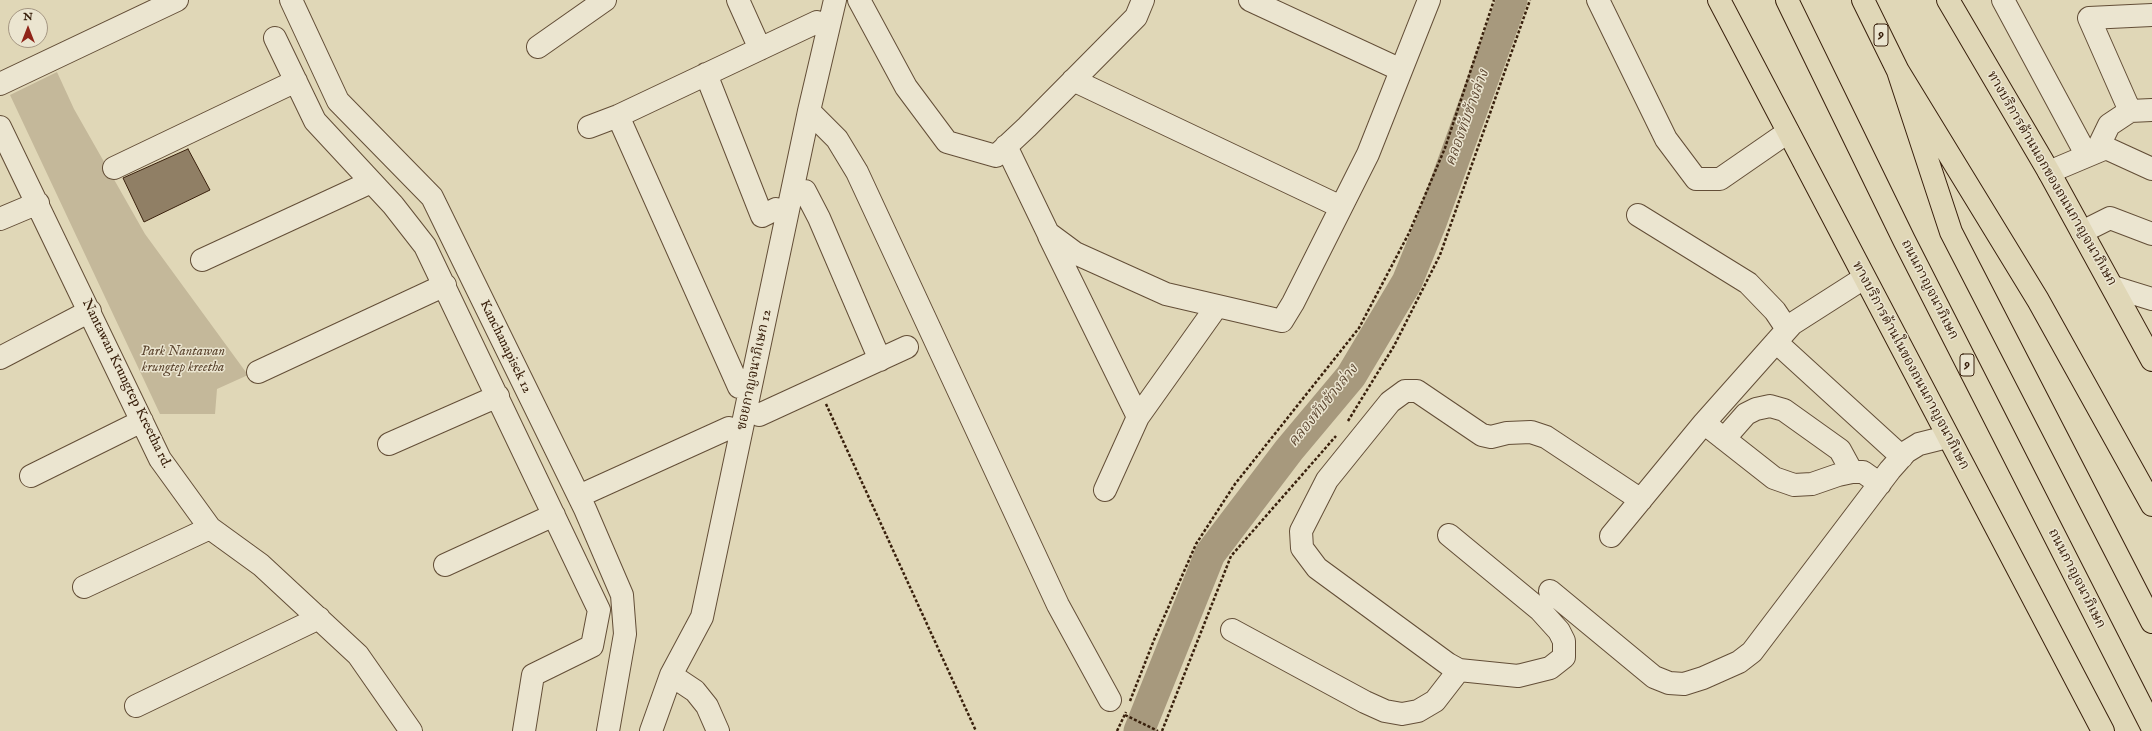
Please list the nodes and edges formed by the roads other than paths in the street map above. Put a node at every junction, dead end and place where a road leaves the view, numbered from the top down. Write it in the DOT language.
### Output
graph roads {
  1 [pos="177,0"];
  2 [pos="291,0"];
  3 [pos="605,0"];
  4 [pos="738,0"];
  5 [pos="835,0"];
  6 [pos="859,0"];
  7 [pos="1142,0"];
  8 [pos="1250,0"];
  9 [pos="1429,0"];
  10 [pos="1598,0"];
  11 [pos="1719,0"];
  12 [pos="1787,0"];
  13 [pos="1862,0"];
  14 [pos="1948,0"];
  15 [pos="2003,0"];
  16 [pos="2152,15"];
  17 [pos="817,22"];
  18 [pos="275,38"];
  19 [pos="538,47"];
  20 [pos="760,49"];
  21 [pos="1401,70"];
  22 [pos="1898,71"];
  23 [pos="706,74"];
  24 [pos="1073,80"];
  25 [pos="296,81"];
  26 [pos="0,84"];
  27 [pos="2152,110"];
  28 [pos="809,111"];
  29 [pos="2130,112"];
  30 [pos="618,116"];
  31 [pos="0,127"];
  32 [pos="589,127"];
  33 [pos="1788,132"];
  34 [pos="1006,146"];
  35 [pos="2092,154"];
  36 [pos="114,168"];
  37 [pos="2152,169"];
  38 [pos="2049,172"];
  39 [pos="371,182"];
  40 [pos="805,192"];
  41 [pos="38,203"];
  42 [pos="1341,207"];
  43 [pos="776,209"];
  44 [pos="1638,214"];
  45 [pos="0,219"];
  46 [pos="2082,232"];
  47 [pos="1048,233"];
  48 [pos="2152,234"];
  49 [pos="202,260"];
  50 [pos="1864,278"];
  51 [pos="445,285"];
  52 [pos="2113,287"];
  53 [pos="2152,299"];
  54 [pos="1217,306"];
  55 [pos="90,311"];
  56 [pos="1782,336"];
  57 [pos="907,348"];
  58 [pos="0,358"];
  59 [pos="880,360"];
  60 [pos="2152,360"];
  61 [pos="258,372"];
  62 [pos="739,387"];
  63 [pos="498,396"];
  64 [pos="754,416"];
  65 [pos="1138,417"];
  66 [pos="142,421"];
  67 [pos="1704,423"];
  68 [pos="729,428"];
  69 [pos="1947,437"];
  70 [pos="1724,439"];
  71 [pos="389,444"];
  72 [pos="1902,457"];
  73 [pos="1852,472"];
  74 [pos="31,476"];
  75 [pos="1880,484"];
  76 [pos="1105,490"];
  77 [pos="579,496"];
  78 [pos="1641,500"];
  79 [pos="2152,505"];
  80 [pos="554,515"];
  81 [pos="210,528"];
  82 [pos="1448,535"];
  83 [pos="1611,536"];
  84 [pos="445,565"];
  85 [pos="84,587"];
  86 [pos="1550,591"];
  87 [pos="319,618"];
  88 [pos="2152,622"];
  89 [pos="1232,630"];
  90 [pos="1458,670"];
  91 [pos="671,675"];
  92 [pos="136,706"];
  93 [pos="1118,708"];
  94 [pos="2152,727"];
  95 [pos="408,730"];
  96 [pos="524,731"];
  97 [pos="608,731"];
  98 [pos="651,731"];
  99 [pos="718,731"];
  100 [pos="2102,731"];
  1 -- 26 [label="street"];
  2 -- 77 [label="street, Kanchanapisek 12"];
  3 -- 19 [label="street"];
  4 -- 20 [label="street"];
  5 -- 28 [label="street, ซอยกาญจนาภิเษก 12"];
  6 -- 34 [label="street"];
  7 -- 24 [label="street"];
  8 -- 21 [label="street"];
  9 -- 21 [label="street"];
  10 -- 33 [label="street"];
  11 -- 33 [label="main road, ทางบริการด้านในของถนนกาญจนาภิเษก"];
  12 -- 94 [label="main road, ถนนกาญจนาภิเษก / 9"];
  13 -- 22 [label="main road, 9"];
  14 -- 38 [label="main road, ทางบริการด้านนอกของถนนกาญจนาภิเษก"];
  15 -- 35 [label="street"];
  16 -- 29 [label="street"];
  17 -- 20 [label="street"];
  18 -- 25 [label="street"];
  20 -- 23 [label="street"];
  21 -- 42 [label="street"];
  22 -- 79 [label="main road, 9"];
  22 -- 88 [label="main road, 9"];
  23 -- 30 [label="street"];
  23 -- 43 [label="street"];
  24 -- 34 [label="street"];
  24 -- 42 [label="street"];
  25 -- 36 [label="street"];
  25 -- 39 [label="street"];
  27 -- 29 [label="street"];
  28 -- 91 [label="street, ซอยกาญจนาภิเษก 12"];
  28 -- 93 [label="street"];
  29 -- 35 [label="street"];
  30 -- 32 [label="street"];
  30 -- 62 [label="street"];
  31 -- 41 [label="street, Nantawan Krungtep Kreetha rd."];
  33 -- 50 [label="main road, ทางบริการด้านในของถนนกาญจนาภิเษก"];
  34 -- 47 [label="street"];
  35 -- 37 [label="street"];
  35 -- 38 [label="street"];
  38 -- 46 [label="main road, ทางบริการด้านนอกของถนนกาญจนาภิเษก"];
  39 -- 49 [label="street"];
  39 -- 51 [label="street"];
  40 -- 59 [label="street"];
  41 -- 45 [label="street"];
  41 -- 55 [label="street, Nantawan Krungtep Kreetha rd."];
  42 -- 54 [label="street"];
  44 -- 56 [label="street"];
  46 -- 48 [label="street"];
  46 -- 52 [label="main road, ทางบริการด้านนอกของถนนกาญจนาภิเษก"];
  47 -- 54 [label="street"];
  47 -- 65 [label="street"];
  50 -- 56 [label="street"];
  50 -- 69 [label="main road, ทางบริการด้านในของถนนกาญจนาภิเษก"];
  51 -- 61 [label="street"];
  51 -- 63 [label="street"];
  52 -- 53 [label="street"];
  52 -- 60 [label="main road, ทางบริการด้านนอกของถนนกาญจนาภิเษก"];
  54 -- 65 [label="street"];
  55 -- 58 [label="street"];
  55 -- 66 [label="street, Nantawan Krungtep Kreetha rd."];
  56 -- 67 [label="street"];
  56 -- 72 [label="street"];
  57 -- 59 [label="street"];
  59 -- 64 [label="street"];
  63 -- 71 [label="street"];
  63 -- 80 [label="street"];
  65 -- 76 [label="street"];
  66 -- 74 [label="street"];
  66 -- 81 [label="street, Nantawan Krungtep Kreetha rd."];
  67 -- 70 [label="street"];
  67 -- 78 [label="street"];
  68 -- 77 [label="street"];
  69 -- 72 [label="street"];
  69 -- 100 [label="main road, ทางบริการด้านในของถนนกาญจนาภิเษก"];
  70 -- 73 [label="street"];
  70 -- 73 [label="street"];
  72 -- 75 [label="street"];
  73 -- 75 [label="street"];
  75 -- 86 [label="street"];
  77 -- 97 [label="street, Kanchanapisek 12"];
  78 -- 83 [label="street"];
  78 -- 90 [label="street"];
  80 -- 84 [label="street"];
  80 -- 96 [label="street"];
  81 -- 85 [label="street"];
  81 -- 87 [label="street, Nantawan Krungtep Kreetha rd."];
  82 -- 90 [label="street"];
  87 -- 92 [label="street"];
  87 -- 95 [label="street, Nantawan Krungtep Kreetha rd."];
  89 -- 90 [label="street"];
  91 -- 98 [label="street, ซอยกาญจนาภิเษก 12"];
  91 -- 99 [label="street"];
}
